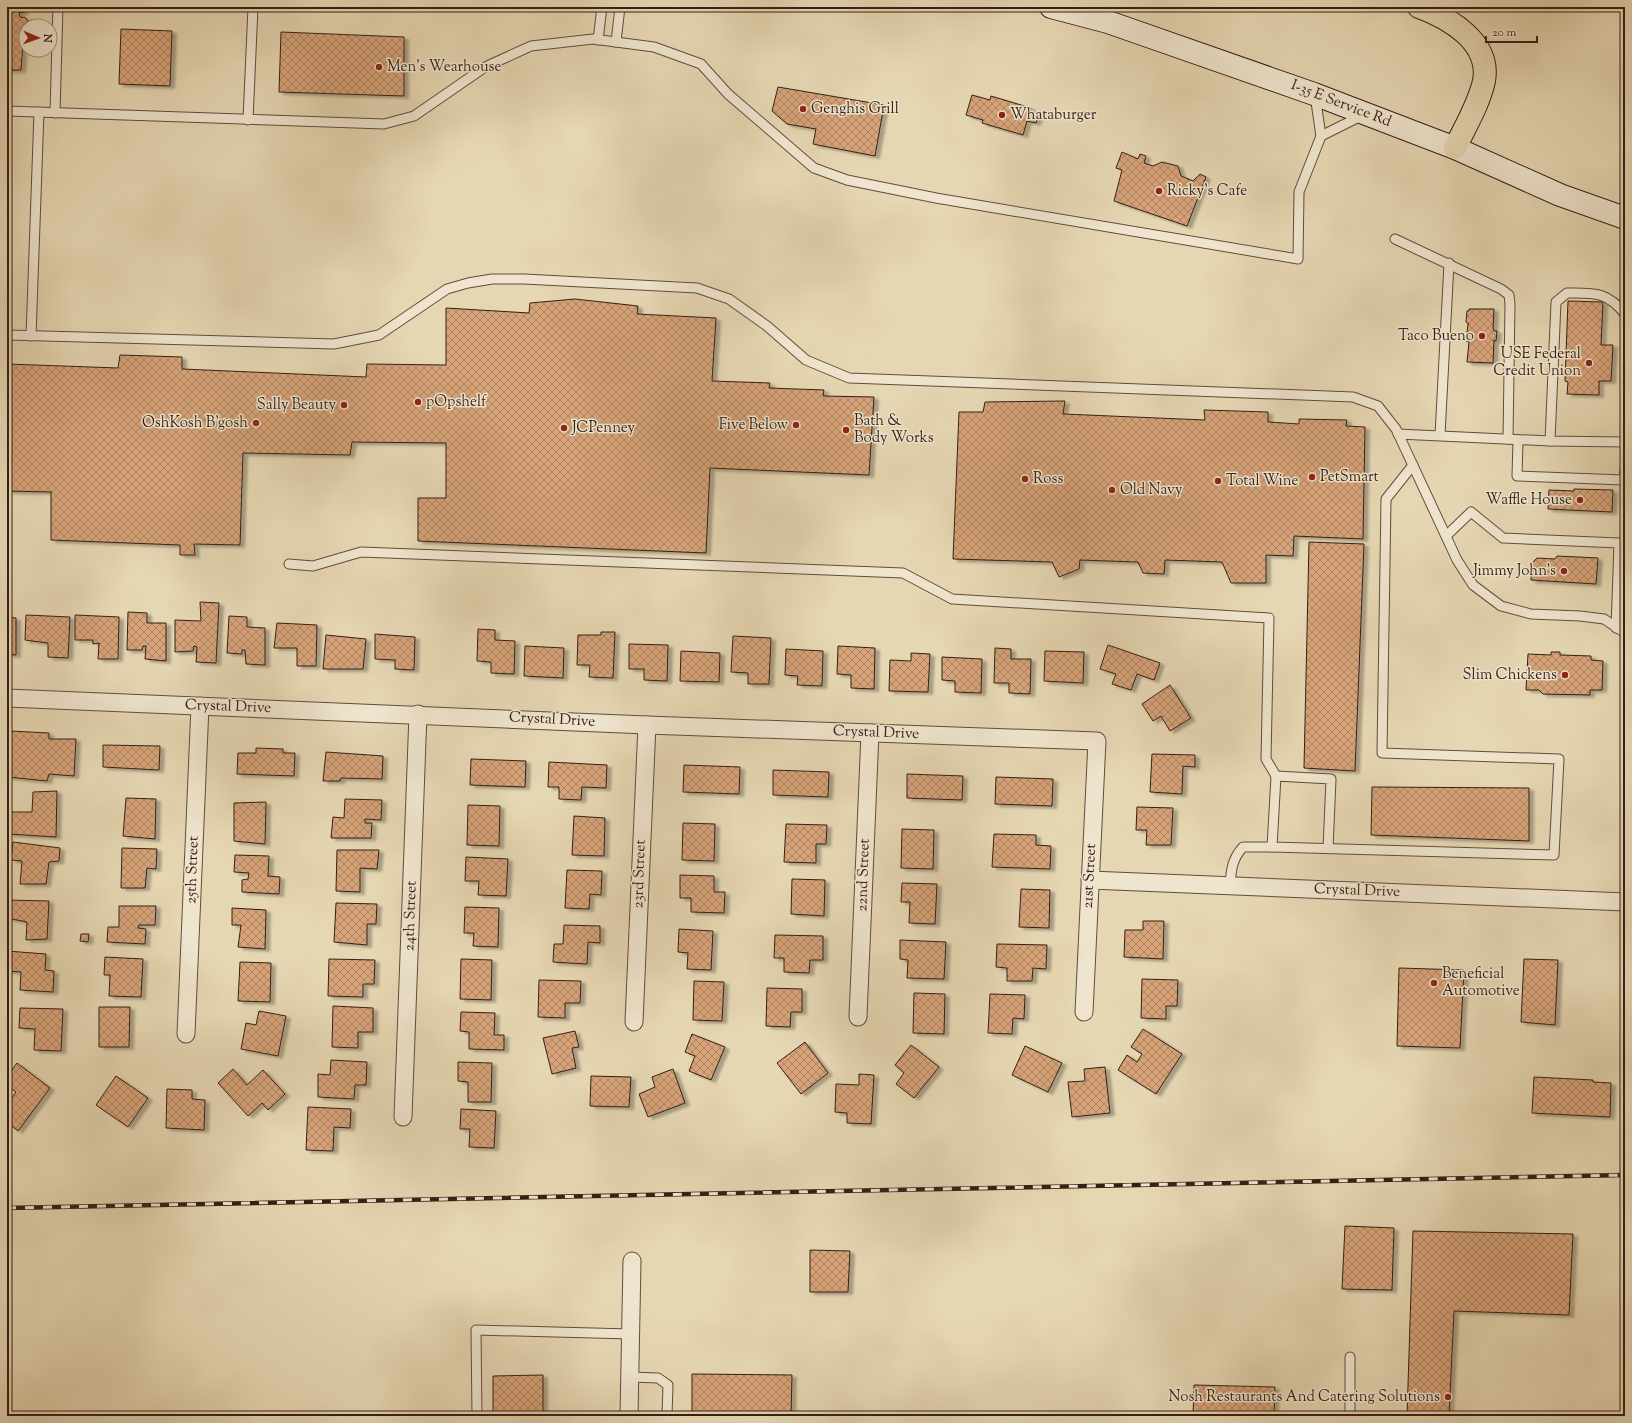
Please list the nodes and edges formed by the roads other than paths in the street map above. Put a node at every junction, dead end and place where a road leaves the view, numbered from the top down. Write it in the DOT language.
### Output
graph roads {
  1 [pos="58,7"];
  2 [pos="253,7"];
  3 [pos="602,7"];
  4 [pos="620,7"];
  5 [pos="1051,7"];
  6 [pos="1419,7"];
  7 [pos="598,40"];
  8 [pos="616,42"];
  9 [pos="1314,94"];
  10 [pos="7,111"];
  11 [pos="39,112"];
  12 [pos="55,113"];
  13 [pos="1366,114"];
  14 [pos="248,120"];
  15 [pos="1321,136"];
  16 [pos="1455,148"];
  17 [pos="1625,218"];
  18 [pos="1395,239"];
  19 [pos="1449,264"];
  20 [pos="1625,314"];
  21 [pos="7,335"];
  22 [pos="31,336"];
  23 [pos="1398,434"];
  24 [pos="1440,435"];
  25 [pos="1508,439"];
  26 [pos="1518,440"];
  27 [pos="1550,441"];
  28 [pos="1625,442"];
  29 [pos="1413,465"];
  30 [pos="1625,470"];
  31 [pos="1446,536"];
  32 [pos="289,564"];
  33 [pos="1616,628"];
  34 [pos="1625,633"];
  35 [pos="7,698"];
  36 [pos="200,706"];
  37 [pos="418,714"];
  38 [pos="646,725"];
  39 [pos="870,733"];
  40 [pos="1097,741"];
  41 [pos="1276,776"];
  42 [pos="1272,847"];
  43 [pos="1328,849"];
  44 [pos="1090,880"];
  45 [pos="1230,886"];
  46 [pos="1625,902"];
  47 [pos="1084,1012"];
  48 [pos="858,1017"];
  49 [pos="634,1022"];
  50 [pos="186,1034"];
  51 [pos="403,1117"];
  52 [pos="632,1261"];
  53 [pos="631,1334"];
  54 [pos="1350,1357"];
  55 [pos="630,1377"];
  56 [pos="477,1416"];
  57 [pos="629,1416"];
  58 [pos="667,1416"];
  59 [pos="1350,1416"];
  1 -- 12 [label="lane"];
  2 -- 14 [label="lane"];
  3 -- 7 [label="lane"];
  4 -- 8 [label="lane"];
  5 -- 9 [label="street, I-35 E Service Rd"];
  6 -- 16 [label="highway"];
  7 -- 8 [label="lane"];
  7 -- 14 [label="lane"];
  8 -- 15 [label="lane"];
  9 -- 13 [label="street, I-35 E Service Rd"];
  9 -- 15 [label="lane"];
  10 -- 11 [label="lane"];
  11 -- 12 [label="lane"];
  11 -- 22 [label="lane"];
  12 -- 14 [label="lane"];
  13 -- 15 [label="lane"];
  13 -- 16 [label="street, I-35 E Service Rd"];
  16 -- 17 [label="street, I-35 E Service Rd"];
  18 -- 19 [label="lane"];
  19 -- 24 [label="lane"];
  19 -- 25 [label="lane"];
  20 -- 27 [label="lane"];
  21 -- 22 [label="lane"];
  22 -- 23 [label="lane"];
  23 -- 24 [label="lane"];
  23 -- 29 [label="lane"];
  24 -- 25 [label="lane"];
  25 -- 26 [label="lane"];
  26 -- 27 [label="lane"];
  26 -- 30 [label="lane"];
  27 -- 28 [label="lane"];
  29 -- 31 [label="lane"];
  29 -- 43 [label="lane"];
  31 -- 33 [label="lane"];
  31 -- 33 [label="lane"];
  32 -- 41 [label="lane"];
  33 -- 34 [label="lane"];
  35 -- 36 [label="street, Crystal Drive"];
  36 -- 37 [label="street, Crystal Drive"];
  36 -- 50 [label="street, 25th Street"];
  37 -- 38 [label="street, Crystal Drive"];
  37 -- 51 [label="street, 24th Street"];
  38 -- 39 [label="street, Crystal Drive"];
  38 -- 49 [label="street, 23rd Street"];
  39 -- 40 [label="street, Crystal Drive"];
  39 -- 48 [label="street, 22nd Street"];
  40 -- 44 [label="street, 21st Street"];
  41 -- 42 [label="lane"];
  41 -- 43 [label="lane"];
  42 -- 43 [label="lane"];
  42 -- 45 [label="lane"];
  44 -- 45 [label="street, Crystal Drive"];
  44 -- 47 [label="street, 21st Street"];
  45 -- 46 [label="street, Crystal Drive"];
  52 -- 53 [label="street"];
  53 -- 55 [label="street"];
  53 -- 56 [label="lane"];
  54 -- 59 [label="lane"];
  55 -- 57 [label="street"];
  55 -- 58 [label="lane"];
}
